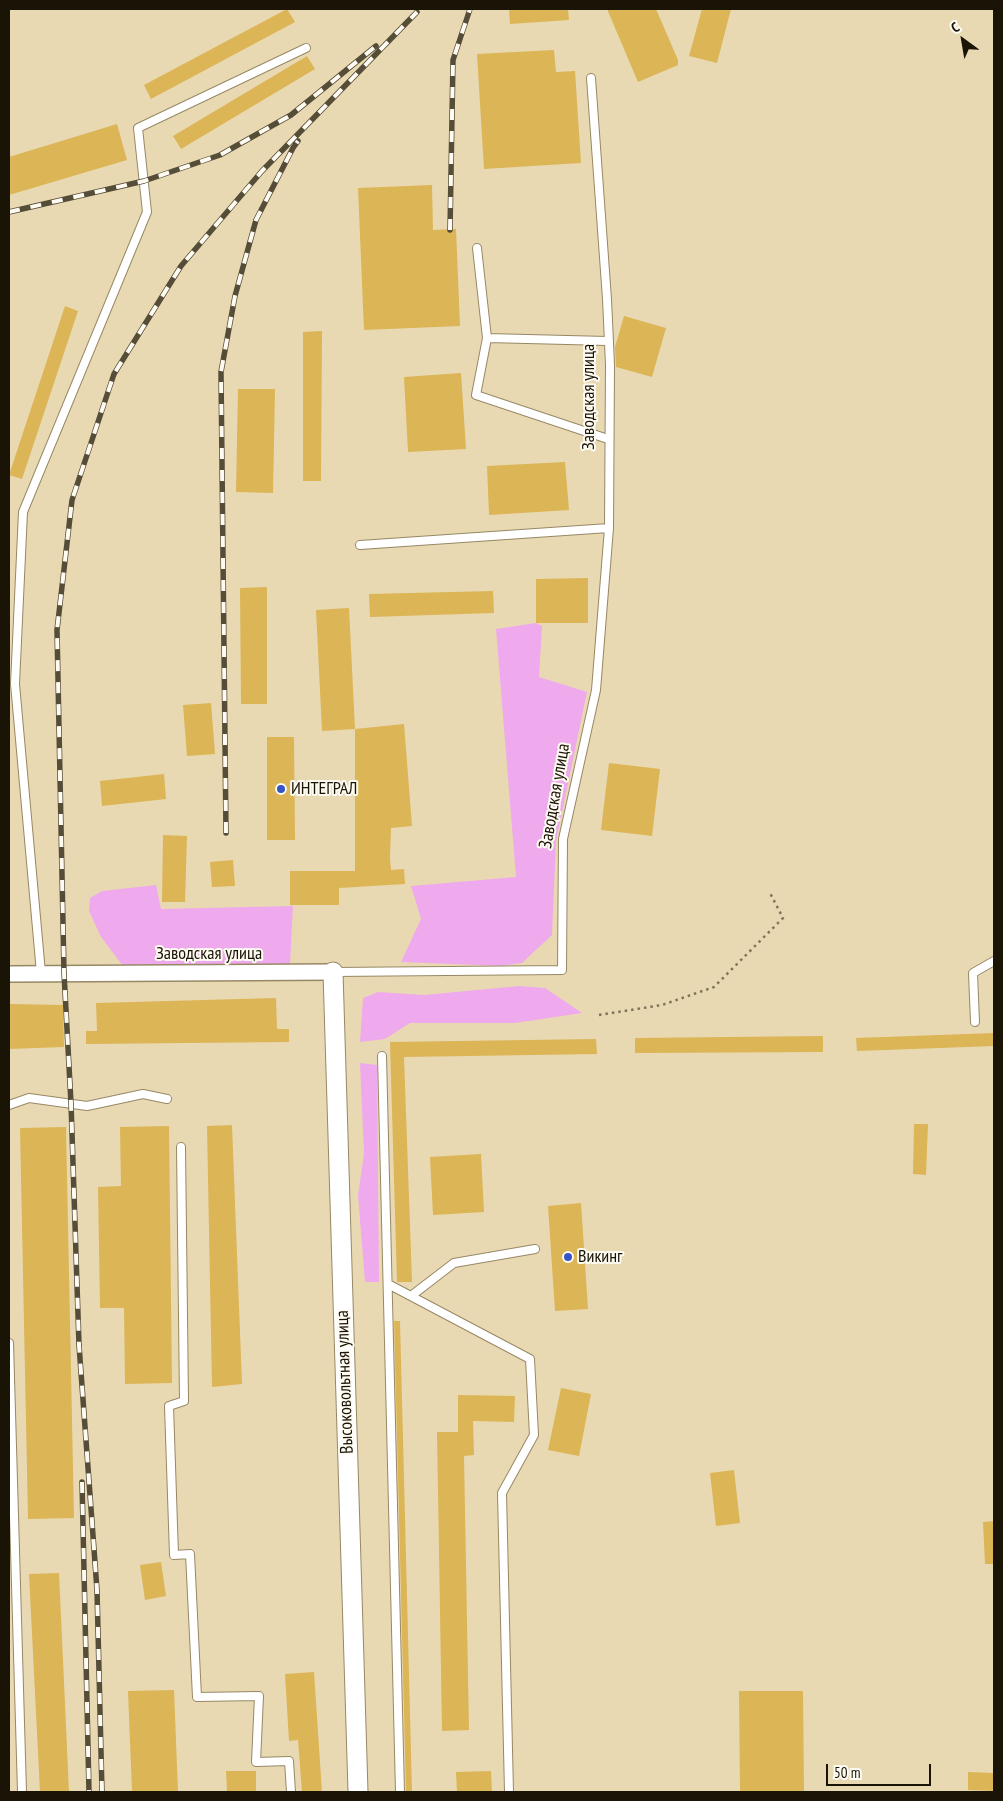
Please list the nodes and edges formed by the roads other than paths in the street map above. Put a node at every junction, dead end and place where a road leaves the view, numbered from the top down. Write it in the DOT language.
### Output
graph roads {
  1 [pos="306,48"];
  2 [pos="592,78"];
  3 [pos="477,248"];
  4 [pos="487,338"];
  5 [pos="608,341"];
  6 [pos="608,439"];
  7 [pos="609,528"];
  8 [pos="360,545"];
  9 [pos="994,961"];
  10 [pos="333,972"];
  11 [pos="41,973"];
  12 [pos="9,974"];
  13 [pos="975,1022"];
  14 [pos="382,1056"];
  15 [pos="167,1099"];
  16 [pos="9,1105"];
  17 [pos="181,1147"];
  18 [pos="534,1249"];
  19 [pos="388,1284"];
  20 [pos="411,1296"];
  21 [pos="9,1343"];
  22 [pos="22,1792"];
  23 [pos="291,1792"];
  24 [pos="358,1792"];
  25 [pos="400,1792"];
  26 [pos="509,1792"];
  1 -- 11 [label="lane"];
  2 -- 5 [label="lane, Заводская улица"];
  3 -- 4 [label="lane"];
  4 -- 5 [label="lane"];
  4 -- 6 [label="lane"];
  5 -- 6 [label="lane, Заводская улица"];
  6 -- 7 [label="lane, Заводская улица"];
  7 -- 8 [label="lane"];
  7 -- 10 [label="lane, Заводская улица"];
  9 -- 13 [label="lane"];
  10 -- 11 [label="street, Заводская улица"];
  10 -- 24 [label="street, Высоковольтная улица"];
  11 -- 12 [label="street, Заводская улица"];
  14 -- 19 [label="lane"];
  15 -- 16 [label="lane"];
  17 -- 23 [label="lane"];
  18 -- 20 [label="lane"];
  19 -- 20 [label="lane"];
  19 -- 25 [label="lane"];
  20 -- 26 [label="lane"];
  21 -- 22 [label="lane"];
}
